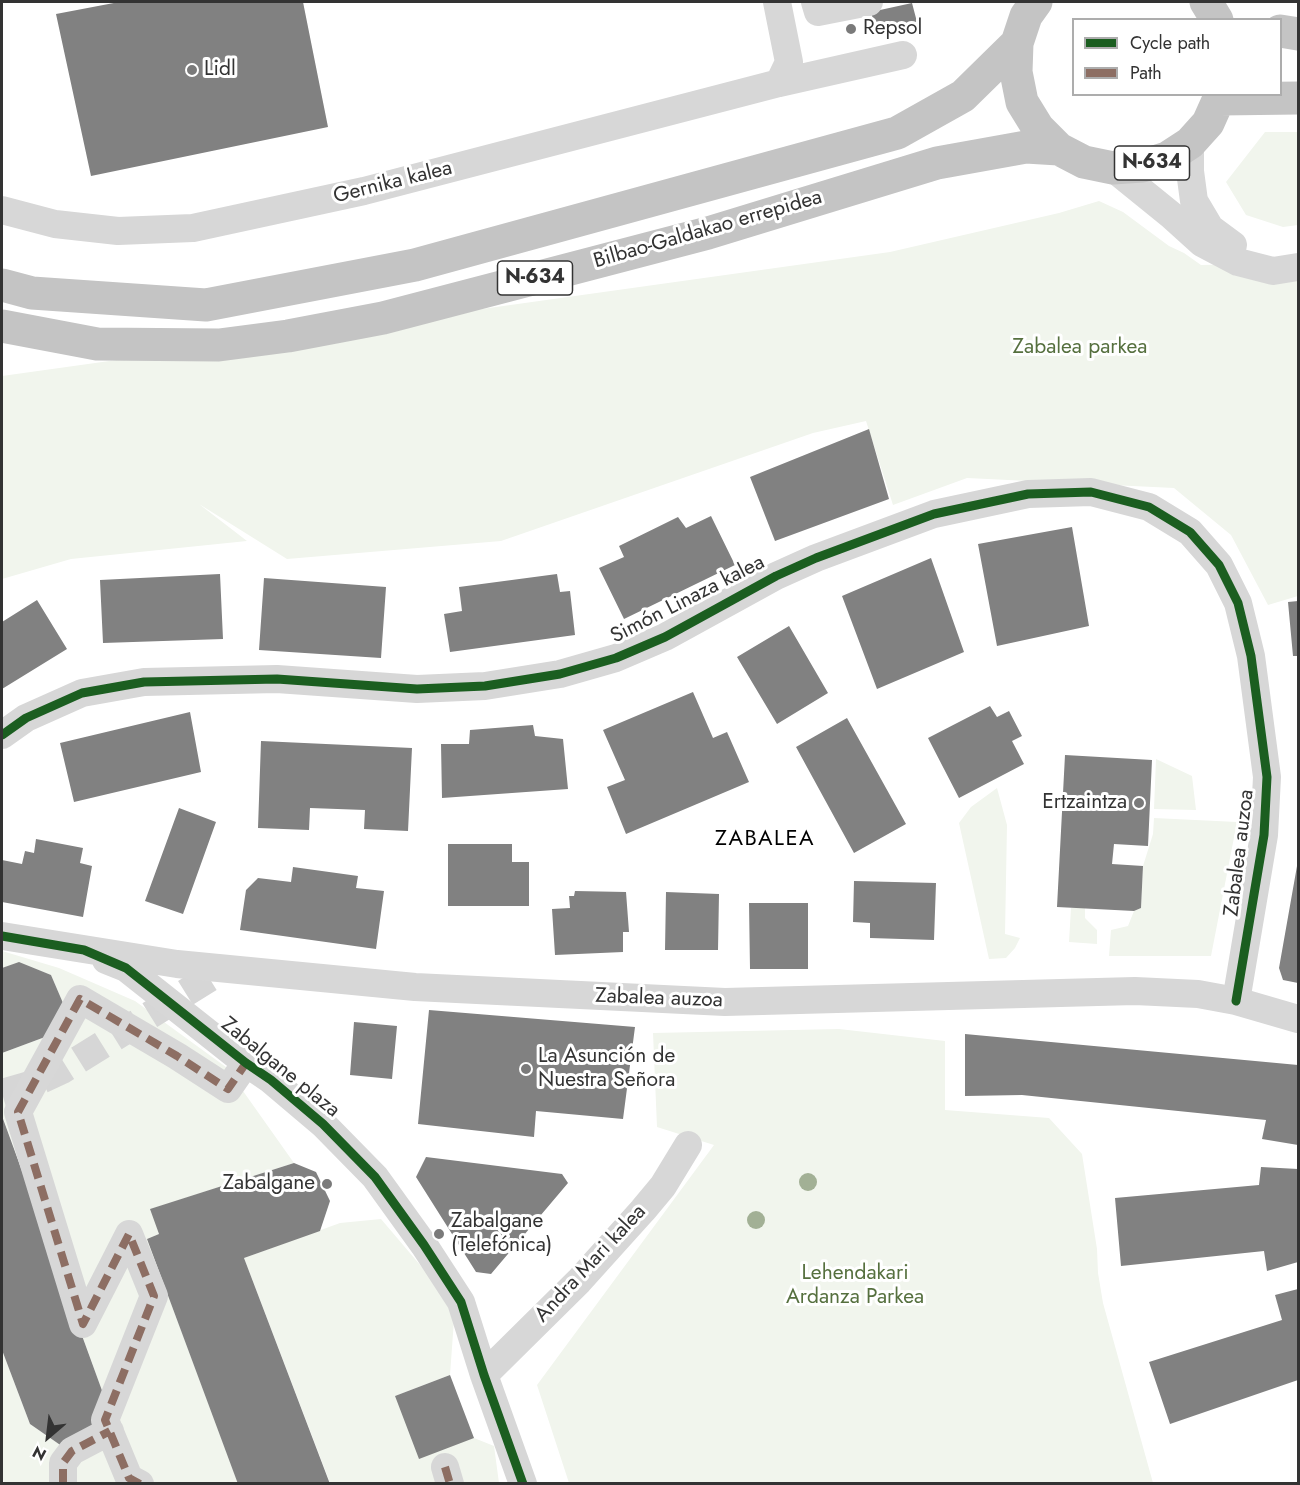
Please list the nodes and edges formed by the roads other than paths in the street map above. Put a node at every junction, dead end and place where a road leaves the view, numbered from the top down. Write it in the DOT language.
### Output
graph roads {
  1 [pos="777,2"];
  2 [pos="815,2"];
  3 [pos="870,2"];
  4 [pos="1036,2"];
  5 [pos="1282,31"];
  6 [pos="1299,34"];
  7 [pos="1017,43"];
  8 [pos="903,55"];
  9 [pos="780,83"];
  10 [pos="1221,97"];
  11 [pos="1299,98"];
  12 [pos="1190,143"];
  13 [pos="1059,149"];
  14 [pos="1113,168"];
  15 [pos="2,210"];
  16 [pos="1286,269"];
  17 [pos="2,285"];
  18 [pos="2,326"];
  19 [pos="1238,603"];
  20 [pos="2,735"];
  21 [pos="2,936"];
  22 [pos="84,950"];
  23 [pos="1236,1001"];
  24 [pos="1299,1018"];
  25 [pos="246,1063"];
  26 [pos="688,1145"];
  27 [pos="484,1375"];
  28 [pos="110,1431"];
  29 [pos="137,1483"];
  30 [pos="63,1484"];
  31 [pos="523,1484"];
  1 -- 9 [label="street"];
  2 -- 3 [label="street"];
  4 -- 7 [label="highway, Bilbao-Galdakao errepidea / N-634"];
  5 -- 6 [label="highway"];
  7 -- 13 [label="highway, Bilbao-Galdakao errepidea / N-634"];
  7 -- 17 [label="highway, Bilbao-Galdakao errepidea / N-634"];
  8 -- 9 [label="street, Gernika kalea"];
  9 -- 15 [label="street, Gernika kalea"];
  10 -- 11 [label="highway, Bilbao-Galdakao errepidea / N-634"];
  10 -- 12 [label="highway, Bilbao-Galdakao errepidea / N-634"];
  12 -- 14 [label="highway, Bilbao-Galdakao errepidea / N-634"];
  12 -- 16 [label="street"];
  13 -- 14 [label="highway, Bilbao-Galdakao errepidea / N-634"];
  13 -- 18 [label="highway, Bilbao-Galdakao errepidea / N-634"];
  14 -- 16 [label="street"];
  19 -- 20 [label="street, Simón Linaza kalea"];
  19 -- 23 [label="street, Zabalea auzoa"];
  21 -- 22 [label="street"];
  22 -- 23 [label="street, Zabalea auzoa"];
  22 -- 25 [label="street, Zabalgane plaza"];
  23 -- 24 [label="street, Zabalea auzoa"];
  25 -- 27 [label="street, Zabalgane plaza"];
  25 -- 28 [label="street, Zabalgane plaza"];
  26 -- 27 [label="street, Andra Mari kalea"];
  27 -- 31 [label="street, Zabalgane plaza"];
  28 -- 29 [label="street, Zabalgane plaza"];
  28 -- 30 [label="street"];
}
